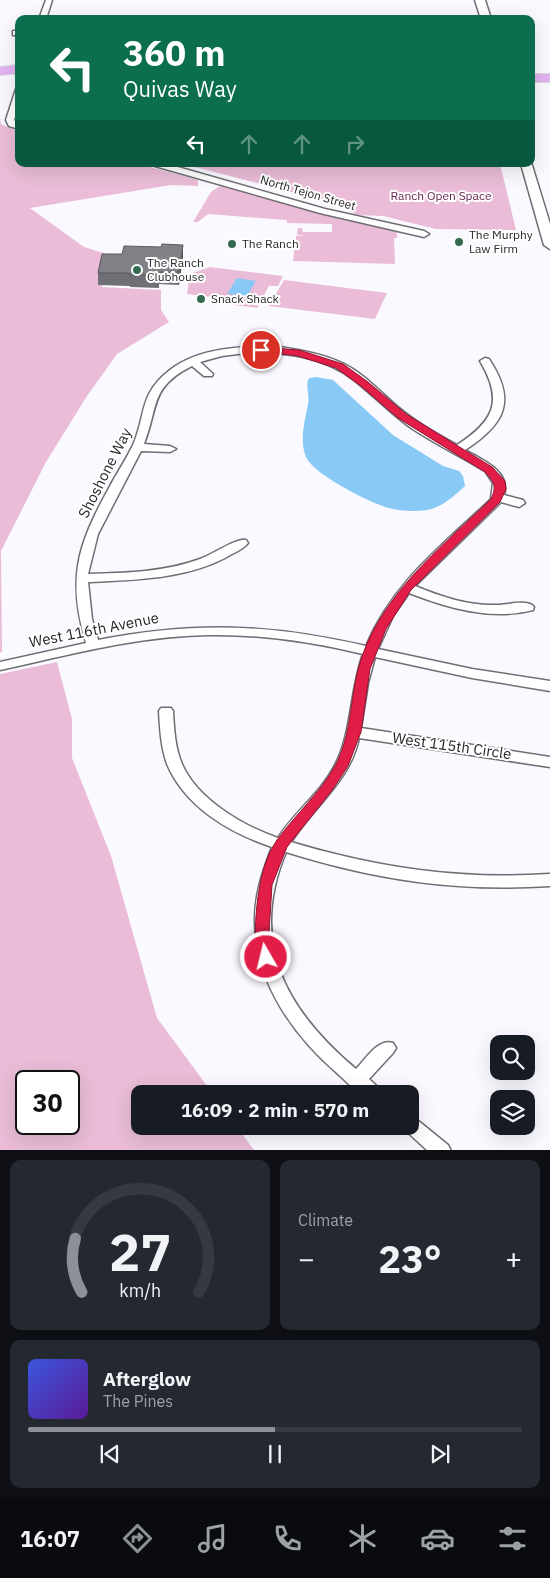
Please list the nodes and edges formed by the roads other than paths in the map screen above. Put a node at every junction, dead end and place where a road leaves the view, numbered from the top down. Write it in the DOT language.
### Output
graph roads {
  1 [pos="49,0"];
  2 [pos="480,0"];
  3 [pos="43,15"];
  4 [pos="485,15"];
  5 [pos="0,66"];
  6 [pos="15,67"];
  7 [pos="535,67"];
  8 [pos="550,67"];
  9 [pos="15,68"];
  10 [pos="0,71"];
  11 [pos="0,76"];
  12 [pos="15,76"];
  13 [pos="535,78"];
  14 [pos="550,78"];
  15 [pos="15,104"];
  16 [pos="15,125"];
  17 [pos="169,167"];
  18 [pos="528,167"];
  19 [pos="424,234"];
  20 [pos="550,245"];
  21 [pos="485,361"];
  22 [pos="194,362"];
  23 [pos="208,374"];
  24 [pos="138,447"];
  25 [pos="170,450"];
  26 [pos="458,450"];
  27 [pos="497,498"];
  28 [pos="519,503"];
  29 [pos="242,543"];
  30 [pos="81,578"];
  31 [pos="407,588"];
  32 [pos="528,607"];
  33 [pos="93,645"];
  34 [pos="371,652"];
  35 [pos="0,666"];
  36 [pos="550,686"];
  37 [pos="166,711"];
  38 [pos="354,732"];
  39 [pos="550,762"];
  40 [pos="281,845"];
  41 [pos="550,880"];
  42 [pos="387,1048"];
  43 [pos="357,1080"];
  44 [pos="363,1085"];
  45 [pos="419,1131"];
  46 [pos="442,1150"];
  1 -- 3 [label="street"];
  2 -- 4 [label="street"];
  5 -- 6 [label="main road"];
  7 -- 8 [label="main road"];
  9 -- 10 [label="main road"];
  11 -- 12 [label="main road"];
  13 -- 14 [label="main road"];
  15 -- 16 [label="street"];
  17 -- 19 [label="street, North Tejon Street"];
  18 -- 20 [label="street"];
  21 -- 26 [label="street"];
  22 -- 23 [label="street"];
  22 -- 24 [label="street, Shoshone Way"];
  22 -- 26 [label="street, Shoshone Way"];
  24 -- 25 [label="street"];
  24 -- 30 [label="street, Shoshone Way"];
  26 -- 27 [label="street, Shoshone Way"];
  27 -- 28 [label="street"];
  27 -- 31 [label="street"];
  29 -- 30 [label="street"];
  30 -- 33 [label="street, Shoshone Way"];
  31 -- 32 [label="street"];
  31 -- 34 [label="street"];
  33 -- 34 [label="street, West 116th Avenue"];
  33 -- 35 [label="street, West 116th Avenue"];
  34 -- 36 [label="street, West 116th Avenue"];
  34 -- 38 [label="street"];
  37 -- 40 [label="street"];
  38 -- 39 [label="street, West 115th Circle"];
  38 -- 40 [label="street"];
  40 -- 41 [label="street"];
  40 -- 43 [label="street"];
  42 -- 43 [label="street"];
  43 -- 44 [label="street"];
  45 -- 46 [label="street"];
}
